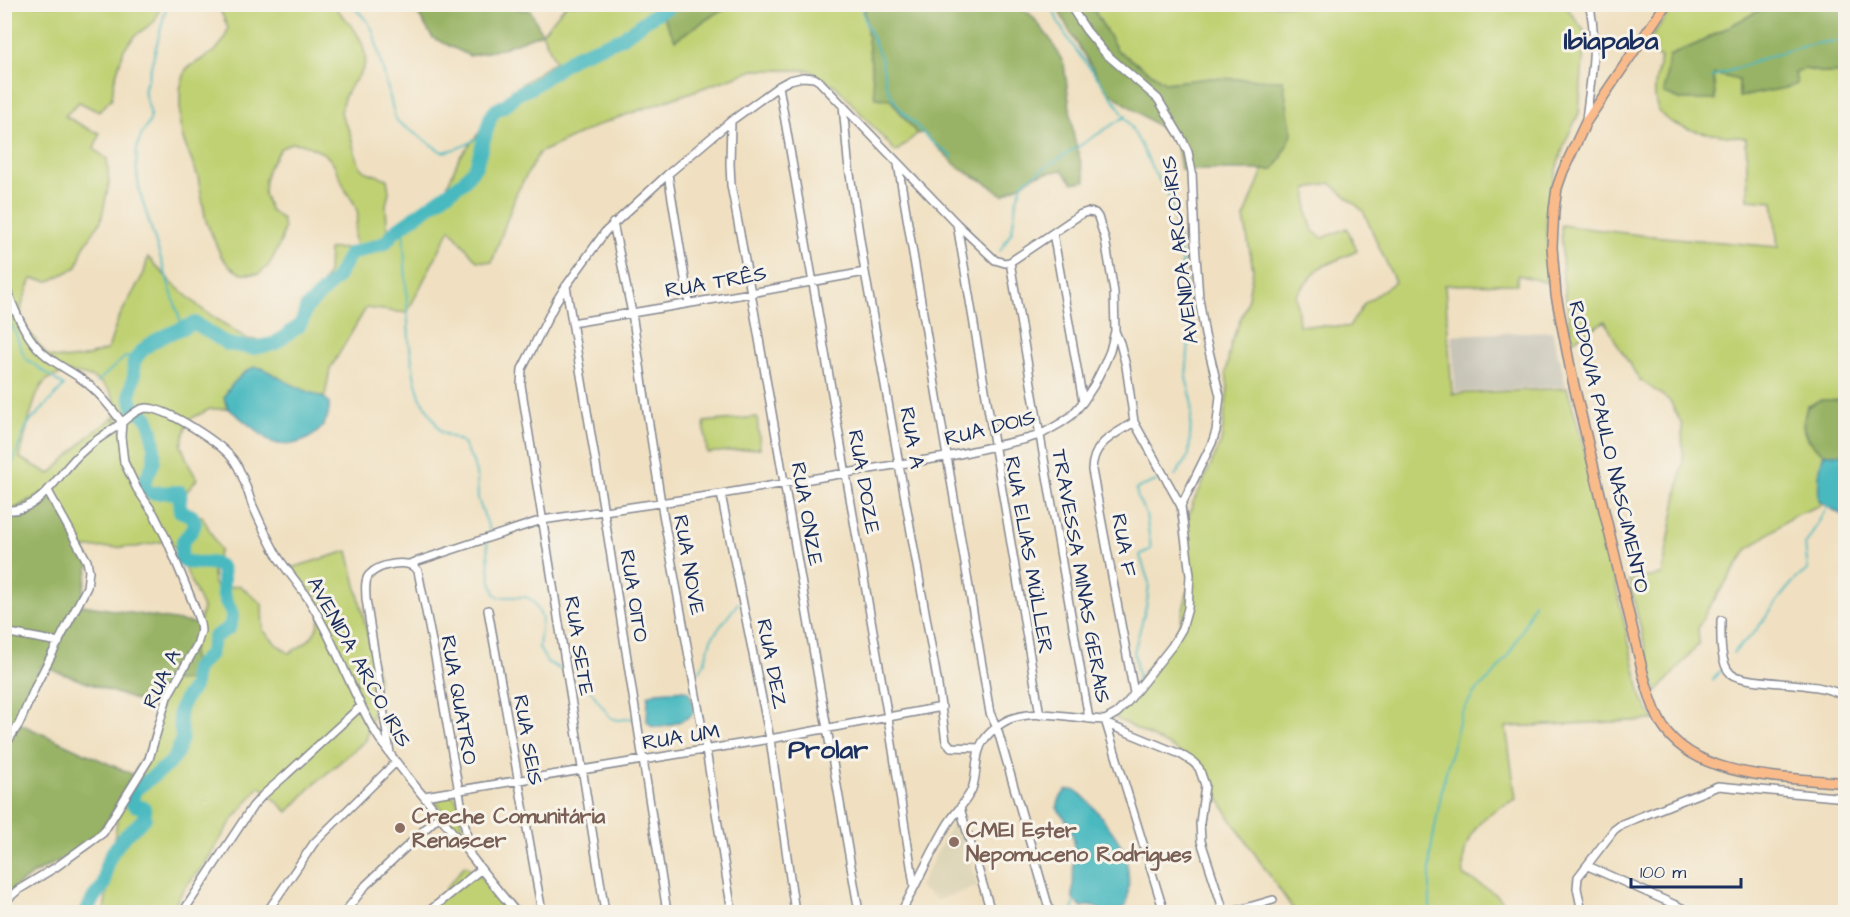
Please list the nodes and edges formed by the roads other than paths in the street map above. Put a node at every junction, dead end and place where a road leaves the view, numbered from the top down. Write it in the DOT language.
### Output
graph roads {
  1 [pos="1069,4"];
  2 [pos="1589,4"];
  3 [pos="1666,4"];
  4 [pos="779,86"];
  5 [pos="843,105"];
  6 [pos="731,121"];
  7 [pos="1586,122"];
  8 [pos="898,163"];
  9 [pos="668,174"];
  10 [pos="614,223"];
  11 [pos="957,224"];
  12 [pos="1053,232"];
  13 [pos="1010,262"];
  14 [pos="866,272"];
  15 [pos="4,281"];
  16 [pos="812,281"];
  17 [pos="566,286"];
  18 [pos="752,293"];
  19 [pos="689,303"];
  20 [pos="632,313"];
  21 [pos="572,323"];
  22 [pos="1114,331"];
  23 [pos="1083,402"];
  24 [pos="122,422"];
  25 [pos="1134,422"];
  26 [pos="1040,435"];
  27 [pos="994,447"];
  28 [pos="946,457"];
  29 [pos="900,464"];
  30 [pos="845,472"];
  31 [pos="784,483"];
  32 [pos="48,490"];
  33 [pos="721,494"];
  34 [pos="661,503"];
  35 [pos="1181,506"];
  36 [pos="4,510"];
  37 [pos="604,512"];
  38 [pos="542,520"];
  39 [pos="409,564"];
  40 [pos="488,610"];
  41 [pos="1721,620"];
  42 [pos="4,632"];
  43 [pos="59,642"];
  44 [pos="1134,693"];
  45 [pos="1845,696"];
  46 [pos="361,706"];
  47 [pos="942,707"];
  48 [pos="1040,715"];
  49 [pos="888,718"];
  50 [pos="1089,719"];
  51 [pos="1106,722"];
  52 [pos="997,728"];
  53 [pos="827,729"];
  54 [pos="8,737"];
  55 [pos="770,739"];
  56 [pos="4,747"];
  57 [pos="980,748"];
  58 [pos="706,750"];
  59 [pos="390,756"];
  60 [pos="643,760"];
  61 [pos="396,762"];
  62 [pos="582,770"];
  63 [pos="519,781"];
  64 [pos="1819,781"];
  65 [pos="1845,783"];
  66 [pos="459,791"];
  67 [pos="1817,795"];
  68 [pos="424,796"];
  69 [pos="1845,798"];
  70 [pos="960,808"];
  71 [pos="439,816"];
  72 [pos="470,858"];
  73 [pos="1588,866"];
  74 [pos="480,870"];
  75 [pos="914,885"];
  76 [pos="1273,900"];
  77 [pos="4,902"];
  78 [pos="183,912"];
  79 [pos="267,912"];
  80 [pos="345,912"];
  81 [pos="428,912"];
  82 [pos="516,912"];
  83 [pos="542,912"];
  84 [pos="604,912"];
  85 [pos="667,912"];
  86 [pos="732,912"];
  87 [pos="795,912"];
  88 [pos="859,912"];
  89 [pos="901,912"];
  90 [pos="991,912"];
  91 [pos="1050,912"];
  92 [pos="1164,912"];
  93 [pos="1224,912"];
  94 [pos="1232,912"];
  95 [pos="1581,912"];
  96 [pos="1691,912"];
  1 -- 35 [label="street, AVENIDA ARCO-ÍRIS"];
  2 -- 7 [label="street"];
  3 -- 7 [label="main road, RODOVIA PAULO NASCIMENTO"];
  4 -- 5 [label="street"];
  4 -- 6 [label="street"];
  4 -- 16 [label="street, RUA DOZE"];
  5 -- 8 [label="street"];
  5 -- 14 [label="street, RUA A"];
  6 -- 9 [label="street"];
  6 -- 18 [label="street, RUA ONZE"];
  7 -- 64 [label="main road, RODOVIA PAULO NASCIMENTO"];
  8 -- 11 [label="street"];
  8 -- 28 [label="street"];
  9 -- 10 [label="street"];
  9 -- 19 [label="street"];
  10 -- 17 [label="street"];
  10 -- 20 [label="street, RUA NOVE"];
  11 -- 13 [label="street"];
  11 -- 27 [label="street, RUA ELIAS MÜLLER"];
  12 -- 13 [label="street"];
  12 -- 22 [label="street"];
  12 -- 23 [label="street"];
  13 -- 26 [label="street, TRAVESSA MINAS GERAIS"];
  14 -- 16 [label="street, RUA TRÊS"];
  14 -- 29 [label="street, RUA A"];
  15 -- 24 [label="street"];
  16 -- 18 [label="street, RUA TRÊS"];
  16 -- 30 [label="street, RUA DOZE"];
  17 -- 21 [label="street, RUA OITO"];
  17 -- 38 [label="street, RUA SETE"];
  18 -- 19 [label="street, RUA TRÊS"];
  18 -- 31 [label="street, RUA ONZE"];
  19 -- 20 [label="street, RUA TRÊS"];
  20 -- 21 [label="street, RUA TRÊS"];
  20 -- 34 [label="street, RUA NOVE"];
  21 -- 37 [label="street, RUA OITO"];
  22 -- 23 [label="street, RUA DOIS"];
  22 -- 25 [label="street"];
  23 -- 26 [label="street, RUA DOIS"];
  24 -- 32 [label="street, AVENIDA ARCO IRIS"];
  24 -- 46 [label="street, AVENIDA ARCO IRIS"];
  24 -- 77 [label="street, RUA A"];
  25 -- 35 [label="street"];
  25 -- 44 [label="street, RUA F"];
  26 -- 27 [label="street, RUA DOIS"];
  26 -- 50 [label="street, TRAVESSA MINAS GERAIS"];
  27 -- 28 [label="street, RUA DOIS"];
  27 -- 48 [label="street, RUA ELIAS MÜLLER"];
  28 -- 29 [label="street, RUA DOIS"];
  28 -- 52 [label="street"];
  29 -- 30 [label="street, RUA DOIS"];
  29 -- 47 [label="street, RUA A"];
  30 -- 31 [label="street, RUA DOIS"];
  30 -- 49 [label="street, RUA DOZE"];
  31 -- 33 [label="street, RUA DOIS"];
  31 -- 53 [label="street, RUA ONZE"];
  32 -- 36 [label="street, AVENIDA ARCO IRIS"];
  32 -- 43 [label="street"];
  33 -- 34 [label="street, RUA DOIS"];
  33 -- 55 [label="street, RUA DEZ"];
  34 -- 37 [label="street, RUA DOIS"];
  34 -- 58 [label="street, RUA NOVE"];
  35 -- 44 [label="street"];
  37 -- 38 [label="street, RUA DOIS"];
  37 -- 60 [label="street, RUA OITO"];
  38 -- 39 [label="street, RUA DOIS"];
  38 -- 62 [label="street, RUA SETE"];
  39 -- 59 [label="street"];
  39 -- 66 [label="street, RUA QUATRO"];
  40 -- 63 [label="street, RUA SEIS"];
  41 -- 45 [label="street"];
  42 -- 43 [label="street"];
  43 -- 54 [label="street"];
  44 -- 51 [label="street"];
  46 -- 59 [label="street, AVENIDA ARCO IRIS"];
  46 -- 78 [label="street"];
  47 -- 49 [label="street, RUA UM"];
  47 -- 57 [label="street, RUA A"];
  48 -- 50 [label="street"];
  48 -- 52 [label="street"];
  49 -- 53 [label="street, RUA UM"];
  49 -- 75 [label="street, RUA DOZE"];
  50 -- 51 [label="street"];
  51 -- 92 [label="street"];
  51 -- 93 [label="street"];
  52 -- 57 [label="street"];
  52 -- 91 [label="street"];
  53 -- 55 [label="street, RUA UM"];
  53 -- 88 [label="street, RUA ONZE"];
  54 -- 56 [label="street"];
  55 -- 58 [label="street, RUA UM"];
  55 -- 87 [label="street, RUA DEZ"];
  57 -- 70 [label="street"];
  58 -- 60 [label="street, RUA UM"];
  58 -- 86 [label="street, RUA NOVE"];
  59 -- 61 [label="street, AVENIDA ARCO IRIS"];
  60 -- 62 [label="street, RUA UM"];
  60 -- 85 [label="street, RUA OITO"];
  61 -- 68 [label="street, AVENIDA ARCO IRIS"];
  61 -- 79 [label="street"];
  62 -- 63 [label="street, RUA UM"];
  62 -- 84 [label="street, RUA SETE"];
  63 -- 66 [label="street, RUA UM"];
  63 -- 83 [label="street, RUA SEIS"];
  64 -- 65 [label="main road, RODOVIA PAULO NASCIMENTO"];
  64 -- 67 [label="street"];
  66 -- 68 [label="street, RUA UM"];
  66 -- 72 [label="street, RUA QUATRO"];
  67 -- 69 [label="street"];
  67 -- 73 [label="street"];
  68 -- 71 [label="street, AVENIDA ARCO IRIS"];
  70 -- 75 [label="street"];
  70 -- 90 [label="street"];
  71 -- 72 [label="street, AVENIDA ARCO IRIS"];
  71 -- 80 [label="street"];
  72 -- 74 [label="street, AVENIDA ARCO IRIS"];
  73 -- 95 [label="street"];
  73 -- 96 [label="street"];
  74 -- 81 [label="street"];
  74 -- 82 [label="street, AVENIDA ARCO IRIS"];
  75 -- 89 [label="street"];
  76 -- 94 [label="street"];
}
